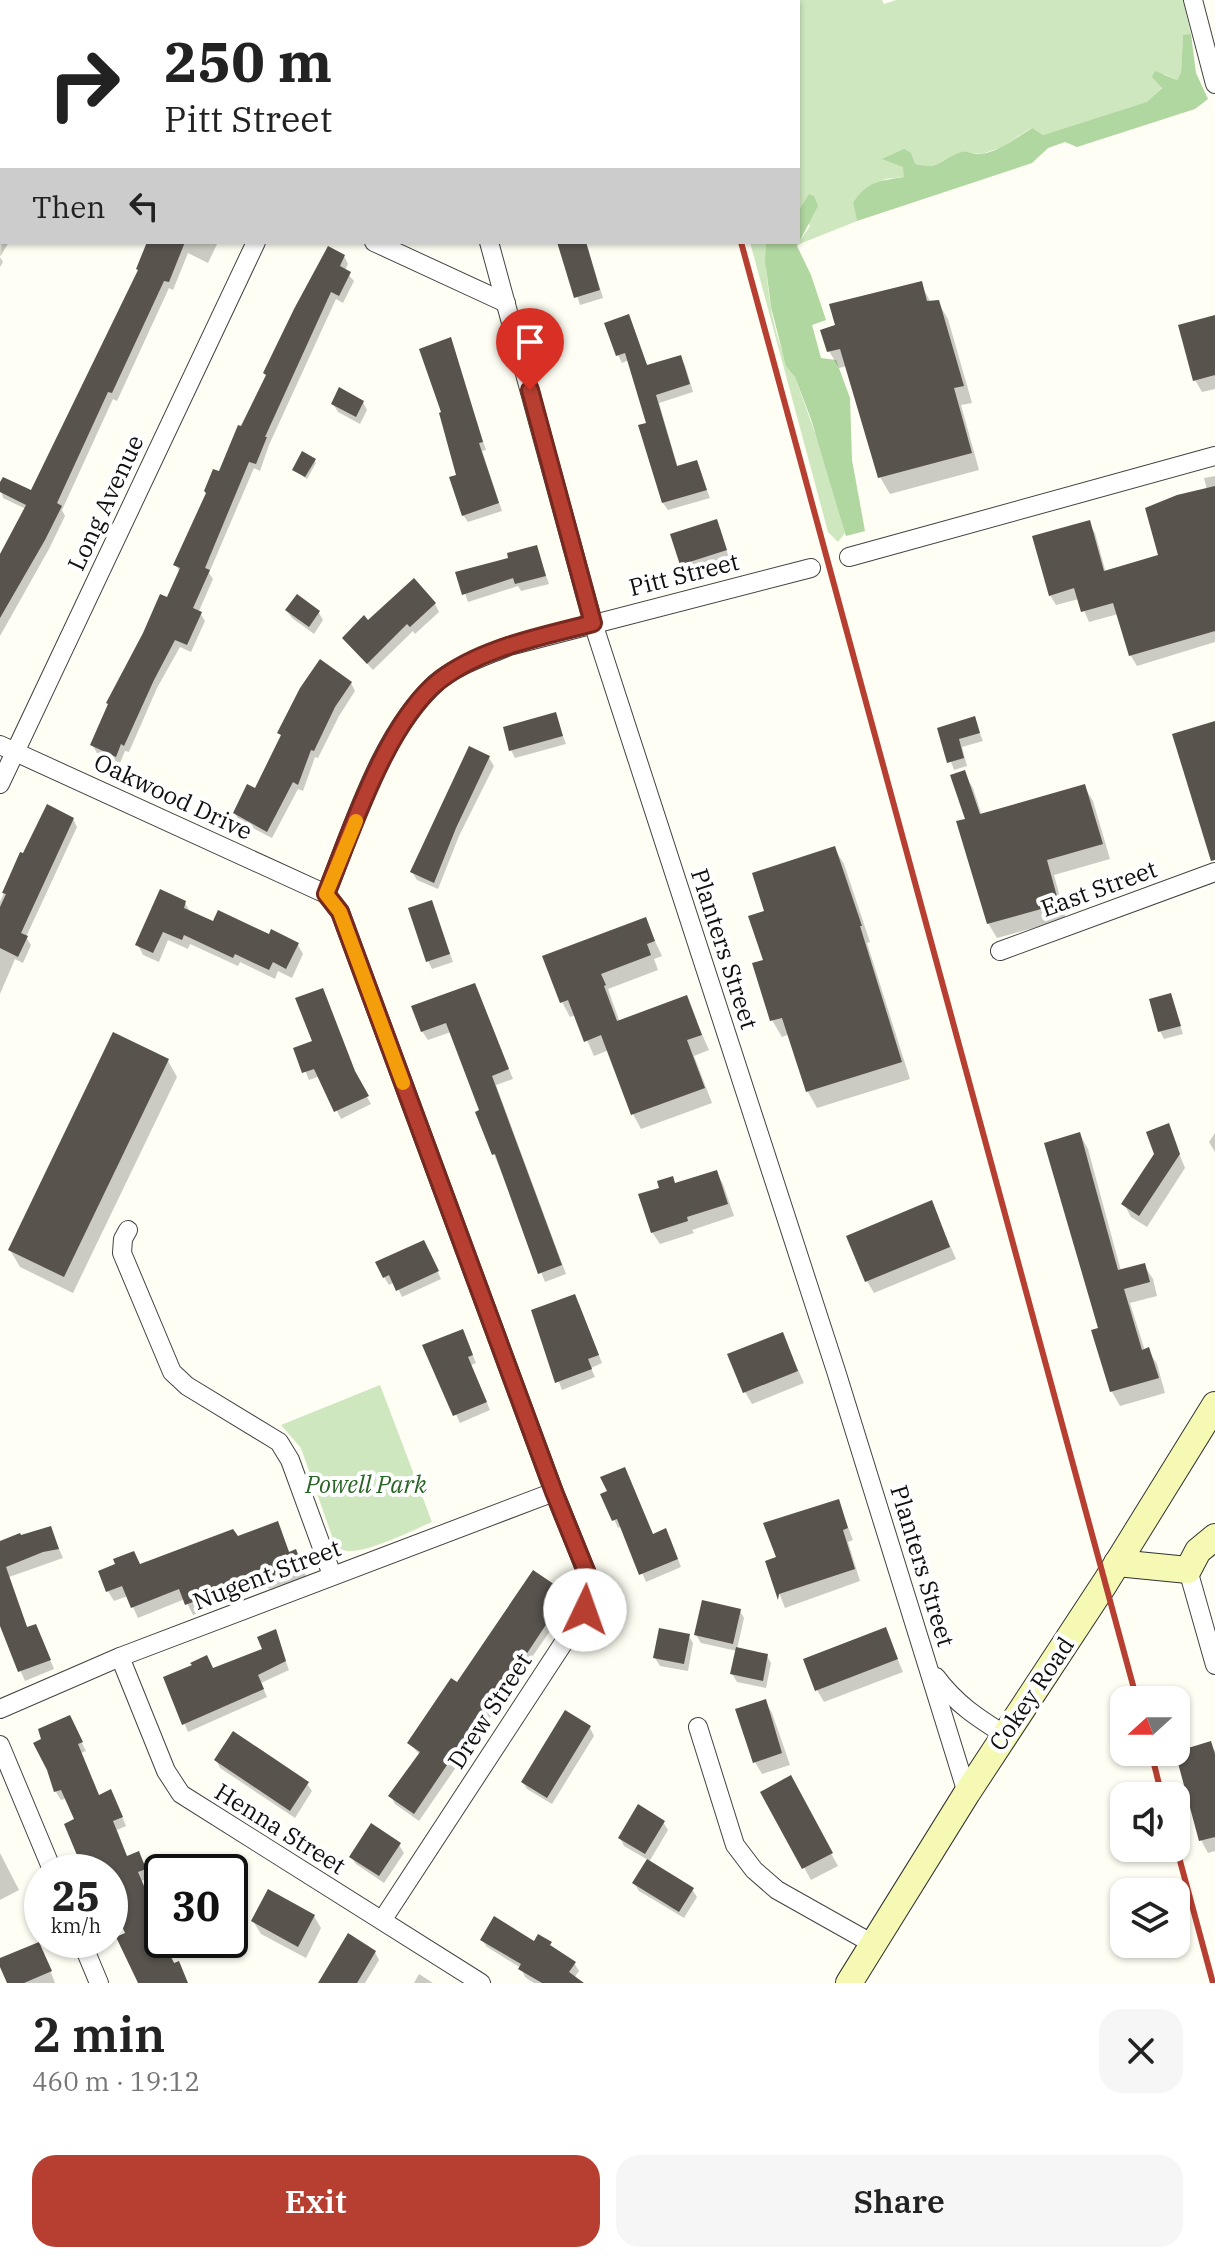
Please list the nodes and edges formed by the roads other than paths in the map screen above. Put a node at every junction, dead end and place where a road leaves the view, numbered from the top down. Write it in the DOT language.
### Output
graph roads {
  1 [pos="1193,0"];
  2 [pos="1215,84"];
  3 [pos="255,244"];
  4 [pos="378,244"];
  5 [pos="490,244"];
  6 [pos="506,303"];
  7 [pos="1215,456"];
  8 [pos="849,557"];
  9 [pos="811,568"];
  10 [pos="593,623"];
  11 [pos="8,748"];
  12 [pos="0,784"];
  13 [pos="1215,872"];
  14 [pos="326,894"];
  15 [pos="1000,951"];
  16 [pos="128,1230"];
  17 [pos="1215,1405"];
  18 [pos="554,1492"];
  19 [pos="1215,1537"];
  20 [pos="1117,1563"];
  21 [pos="1188,1570"];
  22 [pos="332,1575"];
  23 [pos="120,1657"];
  24 [pos="1215,1665"];
  25 [pos="928,1666"];
  26 [pos="0,1709"];
  27 [pos="698,1727"];
  28 [pos="1005,1735"];
  29 [pos="0,1745"];
  30 [pos="967,1793"];
  31 [pos="45,1854"];
  32 [pos="383,1919"];
  33 [pos="873,1944"];
  34 [pos="89,1958"];
  35 [pos="99,1983"];
  36 [pos="481,1983"];
  37 [pos="849,1983"];
  1 -- 2 [label="street"];
  3 -- 11 [label="street, Long Avenue"];
  4 -- 6 [label="street"];
  5 -- 6 [label="street, Planters Street"];
  6 -- 10 [label="street, Planters Street"];
  7 -- 8 [label="street"];
  9 -- 10 [label="street, Pitt Street"];
  10 -- 14 [label="street, Pitt Street"];
  10 -- 25 [label="street, Planters Street"];
  11 -- 12 [label="street, Long Avenue"];
  11 -- 14 [label="street, Oakwood Drive"];
  13 -- 15 [label="street, East Street"];
  14 -- 18 [label="street, Drew Street"];
  16 -- 22 [label="street"];
  17 -- 20 [label="street, Cokey Road"];
  18 -- 22 [label="street, Nugent Street"];
  18 -- 32 [label="street, Drew Street"];
  19 -- 21 [label="street"];
  20 -- 21 [label="street"];
  20 -- 28 [label="street, Cokey Road"];
  21 -- 24 [label="street"];
  22 -- 23 [label="street, Nugent Street"];
  23 -- 26 [label="street, Nugent Street"];
  23 -- 32 [label="street, Henna Street"];
  25 -- 28 [label="street, Planters Street"];
  25 -- 30 [label="street, Planters Street"];
  27 -- 33 [label="street"];
  28 -- 30 [label="street, Cokey Road"];
  29 -- 31 [label="street"];
  30 -- 33 [label="street, Cokey Road"];
  32 -- 36 [label="street, Henna Street"];
  33 -- 37 [label="street, Cokey Road"];
  34 -- 35 [label="street"];
}
